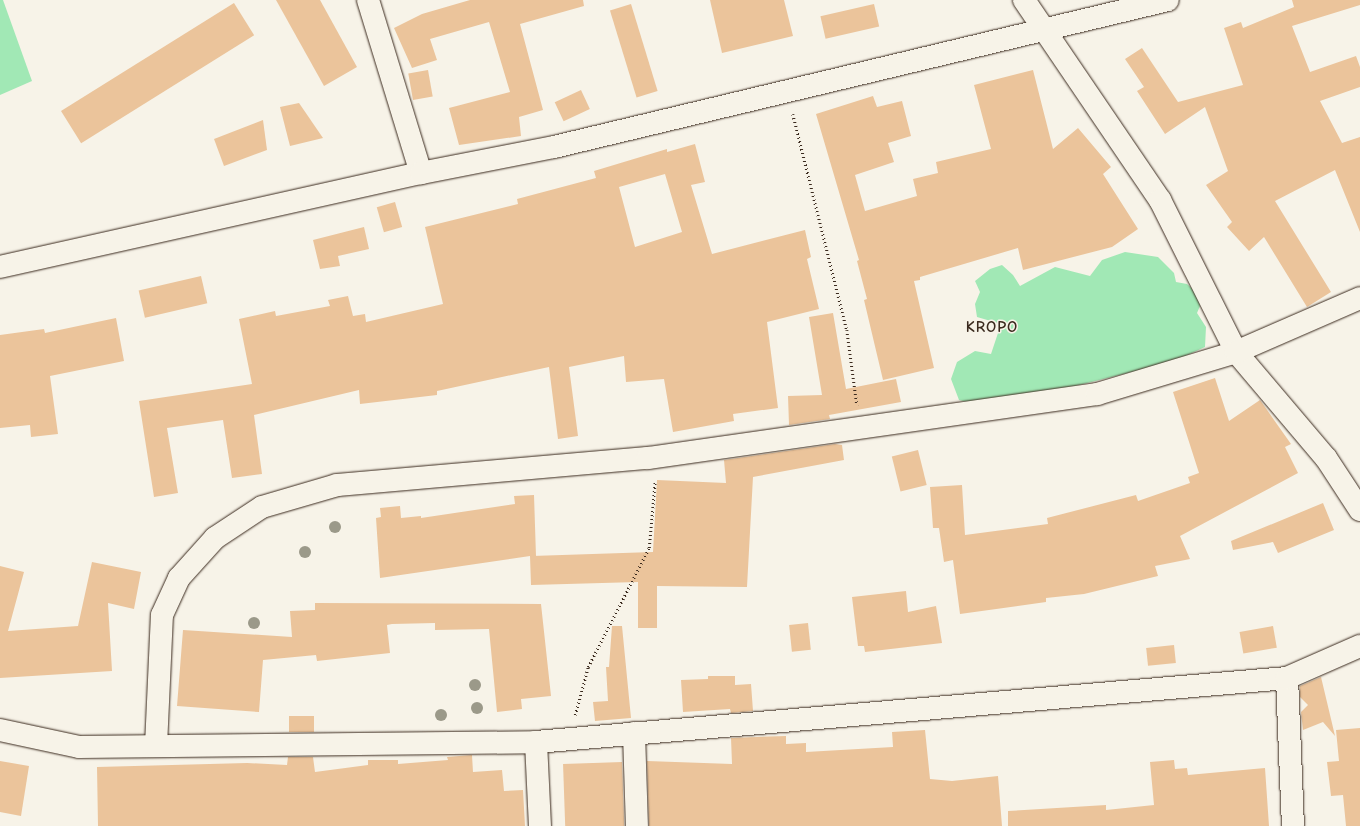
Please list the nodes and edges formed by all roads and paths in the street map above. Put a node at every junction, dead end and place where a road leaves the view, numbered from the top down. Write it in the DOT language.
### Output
graph roads {
  1 [pos="368,0"];
  2 [pos="1024,0"];
  3 [pos="1168,0"];
  4 [pos="1043,31"];
  5 [pos="787,92"];
  6 [pos="421,173"];
  7 [pos="0,267"];
  8 [pos="1360,298"];
  9 [pos="1236,352"];
  10 [pos="860,427"];
  11 [pos="658,457"];
  12 [pos="1360,510"];
  13 [pos="1360,646"];
  14 [pos="1287,678"];
  15 [pos="0,730"];
  16 [pos="634,733"];
  17 [pos="568,739"];
  18 [pos="536,742"];
  19 [pos="156,746"];
  20 [pos="540,826"];
  21 [pos="636,826"];
  22 [pos="1293,826"];
  1 -- 6 [label="street"];
  2 -- 4 [label="street"];
  3 -- 4 [label="street"];
  4 -- 5 [label="street"];
  4 -- 9 [label="street"];
  5 -- 6 [label="street"];
  5 -- 10 [label="path"];
  6 -- 7 [label="street"];
  8 -- 9 [label="street"];
  9 -- 10 [label="street"];
  9 -- 12 [label="street"];
  10 -- 11 [label="street"];
  11 -- 17 [label="path"];
  11 -- 19 [label="street"];
  13 -- 14 [label="street"];
  14 -- 16 [label="street"];
  14 -- 22 [label="street"];
  15 -- 19 [label="street"];
  16 -- 17 [label="street"];
  16 -- 21 [label="street"];
  17 -- 18 [label="street"];
  18 -- 19 [label="street"];
  18 -- 20 [label="street"];
}
